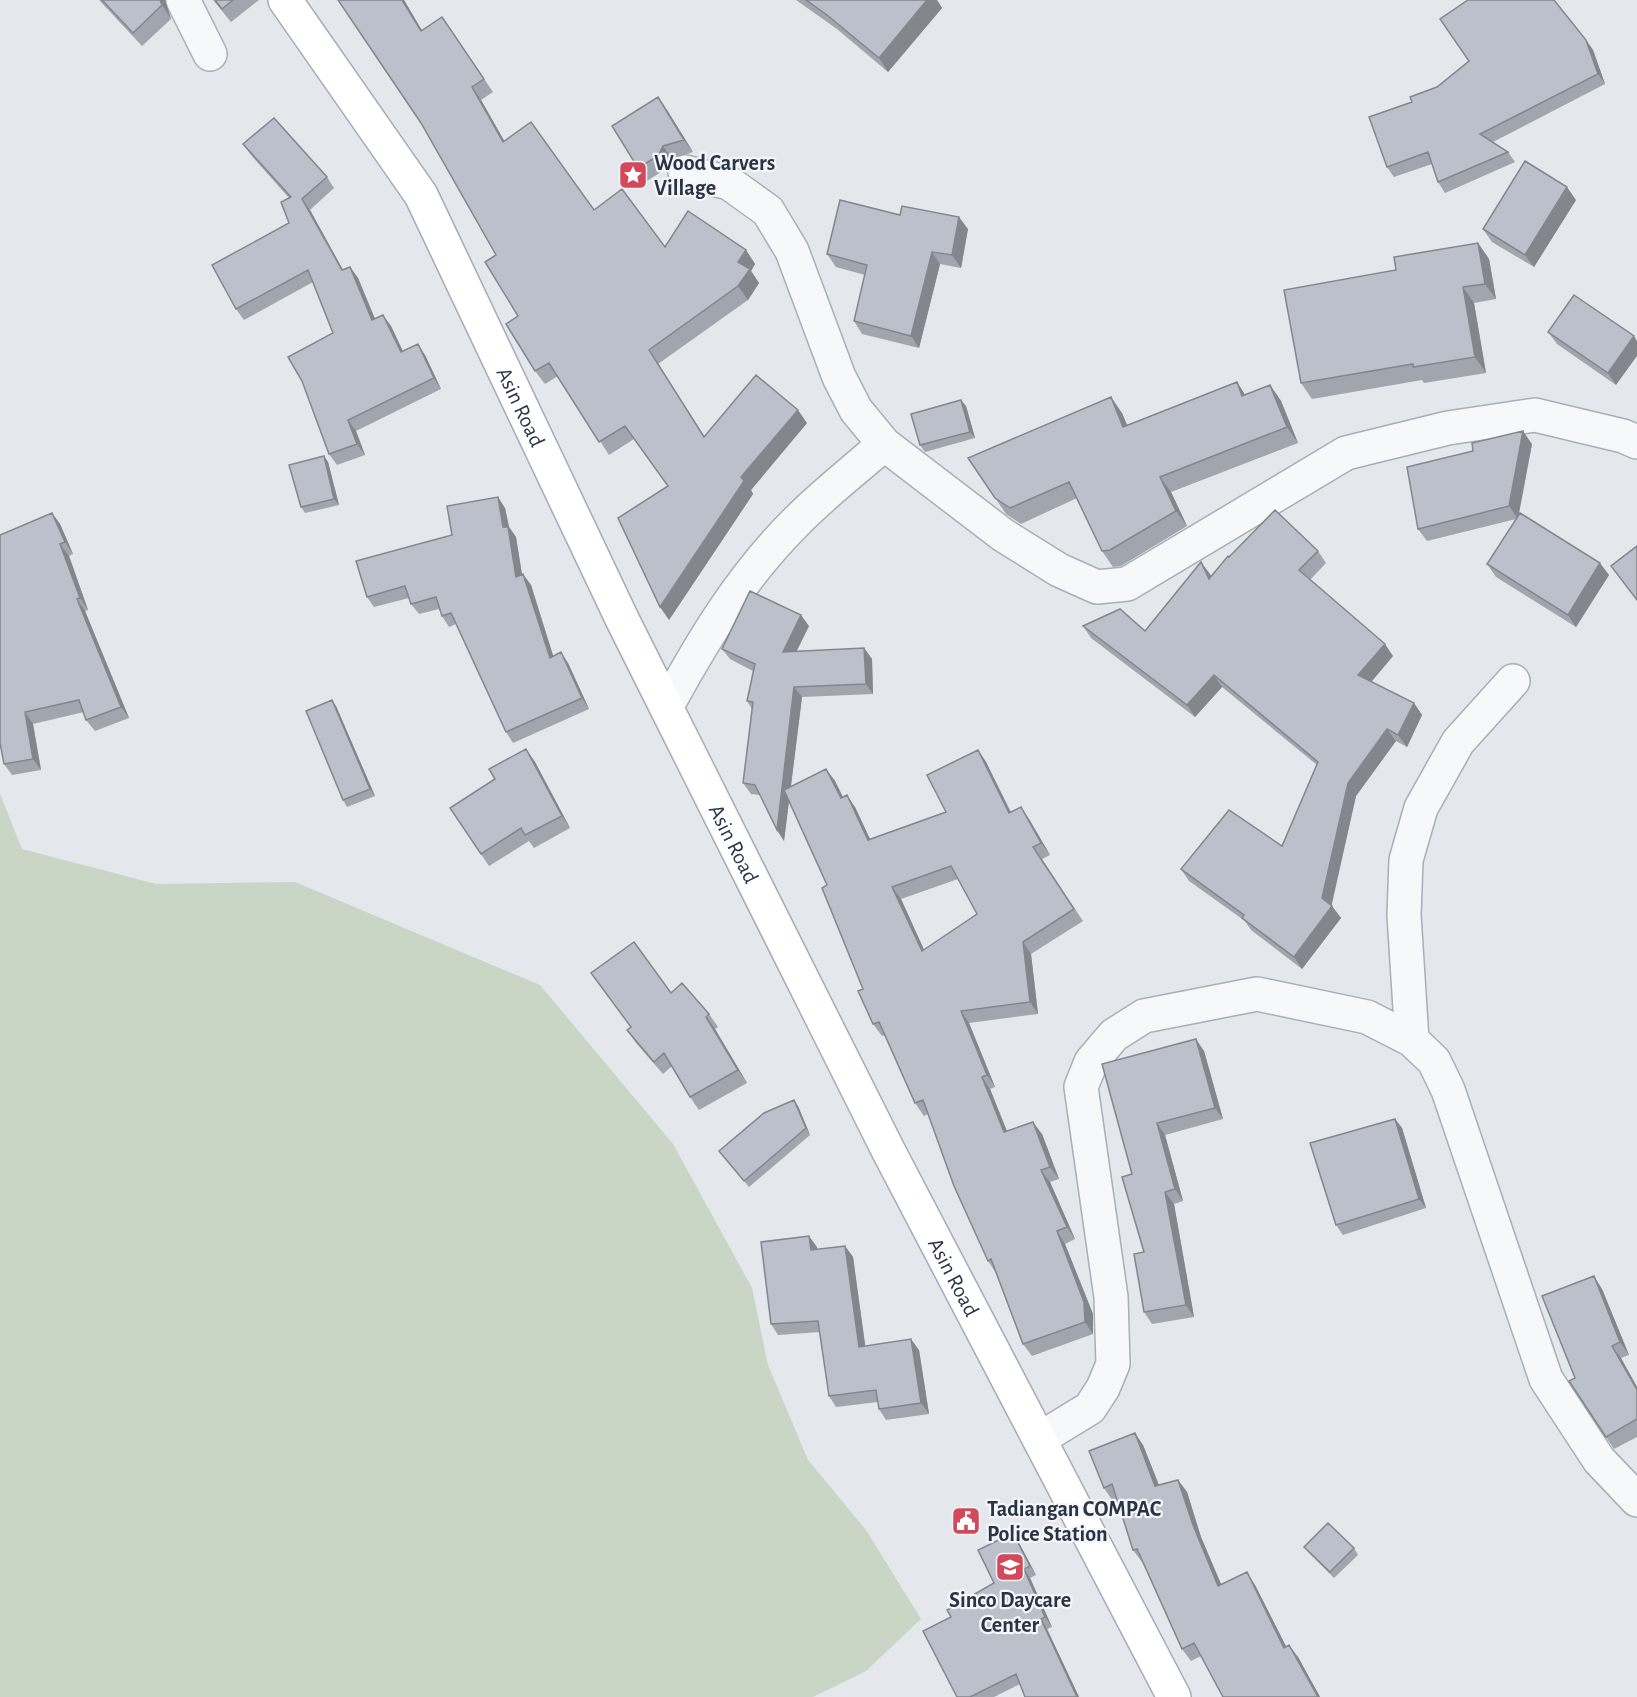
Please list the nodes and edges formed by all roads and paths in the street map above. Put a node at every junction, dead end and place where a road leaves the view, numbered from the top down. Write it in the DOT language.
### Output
graph roads {
  1 [pos="183,0"];
  2 [pos="285,0"];
  3 [pos="210,54"];
  4 [pos="685,172"];
  5 [pos="1637,442"];
  6 [pos="884,444"];
  7 [pos="1513,681"];
  8 [pos="667,706"];
  9 [pos="1412,1040"];
  10 [pos="1041,1438"];
  11 [pos="1637,1500"];
  12 [pos="1174,1697"];
  1 -- 3 [label="street"];
  2 -- 8 [label="main road, Asin Road"];
  4 -- 6 [label="street"];
  5 -- 6 [label="street"];
  6 -- 8 [label="street"];
  7 -- 9 [label="street"];
  8 -- 10 [label="main road, Asin Road"];
  9 -- 10 [label="street"];
  9 -- 11 [label="street"];
  10 -- 12 [label="main road, Asin Road"];
}
